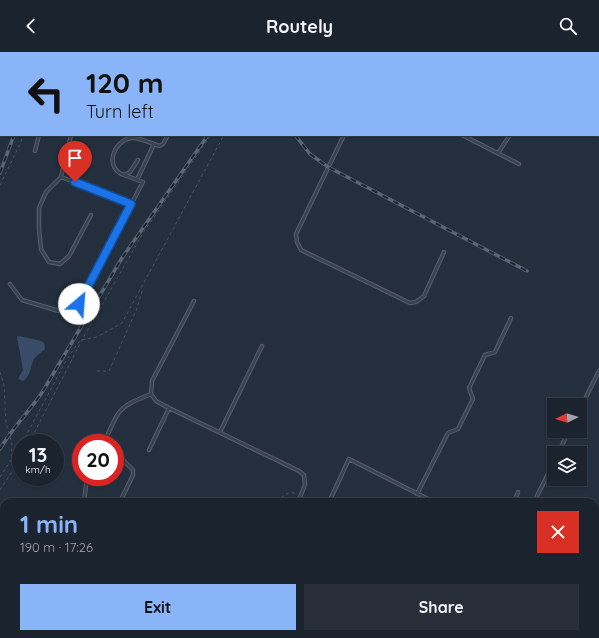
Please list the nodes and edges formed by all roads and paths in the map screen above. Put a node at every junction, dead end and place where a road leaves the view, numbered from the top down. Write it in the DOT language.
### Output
graph roads {
  1 [pos="22,136"];
  2 [pos="39,136"];
  3 [pos="71,136"];
  4 [pos="167,136"];
  5 [pos="210,136"];
  6 [pos="223,136"];
  7 [pos="344,136"];
  8 [pos="464,136"];
  9 [pos="509,136"];
  10 [pos="154,144"];
  11 [pos="35,150"];
  12 [pos="498,153"];
  13 [pos="138,160"];
  14 [pos="519,164"];
  15 [pos="124,175"];
  16 [pos="61,176"];
  17 [pos="137,180"];
  18 [pos="0,185"];
  19 [pos="131,204"];
  20 [pos="91,215"];
  21 [pos="444,252"];
  22 [pos="10,284"];
  23 [pos="144,286"];
  24 [pos="194,301"];
  25 [pos="511,318"];
  26 [pos="82,340"];
  27 [pos="262,346"];
  28 [pos="97,370"];
  29 [pos="599,371"];
  30 [pos="0,372"];
  31 [pos="151,394"];
  32 [pos="586,398"];
  33 [pos="169,408"];
  34 [pos="220,432"];
  35 [pos="27,434"];
  36 [pos="34,434"];
  37 [pos="108,434"];
  38 [pos="149,450"];
  39 [pos="124,461"];
  40 [pos="11,462"];
  41 [pos="12,472"];
  42 [pos="547,476"];
  43 [pos="0,477"];
  44 [pos="86,486"];
  45 [pos="0,490"];
  46 [pos="518,492"];
  47 [pos="417,494"];
  48 [pos="301,496"];
  49 [pos="84,498"];
  50 [pos="122,498"];
  51 [pos="281,498"];
  52 [pos="331,498"];
  53 [pos="426,498"];
  54 [pos="516,498"];
  55 [pos="536,498"];
  1 -- 18 [label="path"];
  2 -- 11 [label="lane"];
  3 -- 16 [label="lane"];
  4 -- 10 [label="lane"];
  5 -- 26 [label="path"];
  6 -- 23 [label="path"];
  7 -- 21 [label="lane"];
  8 -- 12 [label="lane"];
  9 -- 12 [label="lane"];
  10 -- 15 [label="lane"];
  10 -- 17 [label="lane"];
  12 -- 14 [label="lane"];
  13 -- 15 [label="lane"];
  15 -- 17 [label="lane"];
  16 -- 19 [label="lane"];
  16 -- 20 [label="lane"];
  17 -- 19 [label="lane"];
  19 -- 22 [label="lane"];
  23 -- 26 [label="path"];
  23 -- 28 [label="path"];
  24 -- 31 [label="lane"];
  25 -- 47 [label="lane"];
  26 -- 35 [label="path"];
  26 -- 36 [label="path"];
  27 -- 34 [label="lane"];
  29 -- 32 [label="lane"];
  30 -- 40 [label="path"];
  31 -- 33 [label="lane"];
  31 -- 37 [label="lane"];
  33 -- 34 [label="lane"];
  33 -- 38 [label="lane"];
  34 -- 48 [label="lane"];
  39 -- 50 [label="lane"];
  40 -- 43 [label="path"];
  41 -- 45 [label="path"];
  42 -- 55 [label="lane"];
  44 -- 49 [label="lane"];
  46 -- 54 [label="lane"];
  47 -- 52 [label="lane"];
  47 -- 53 [label="lane"];
  48 -- 51 [label="path"];
}
